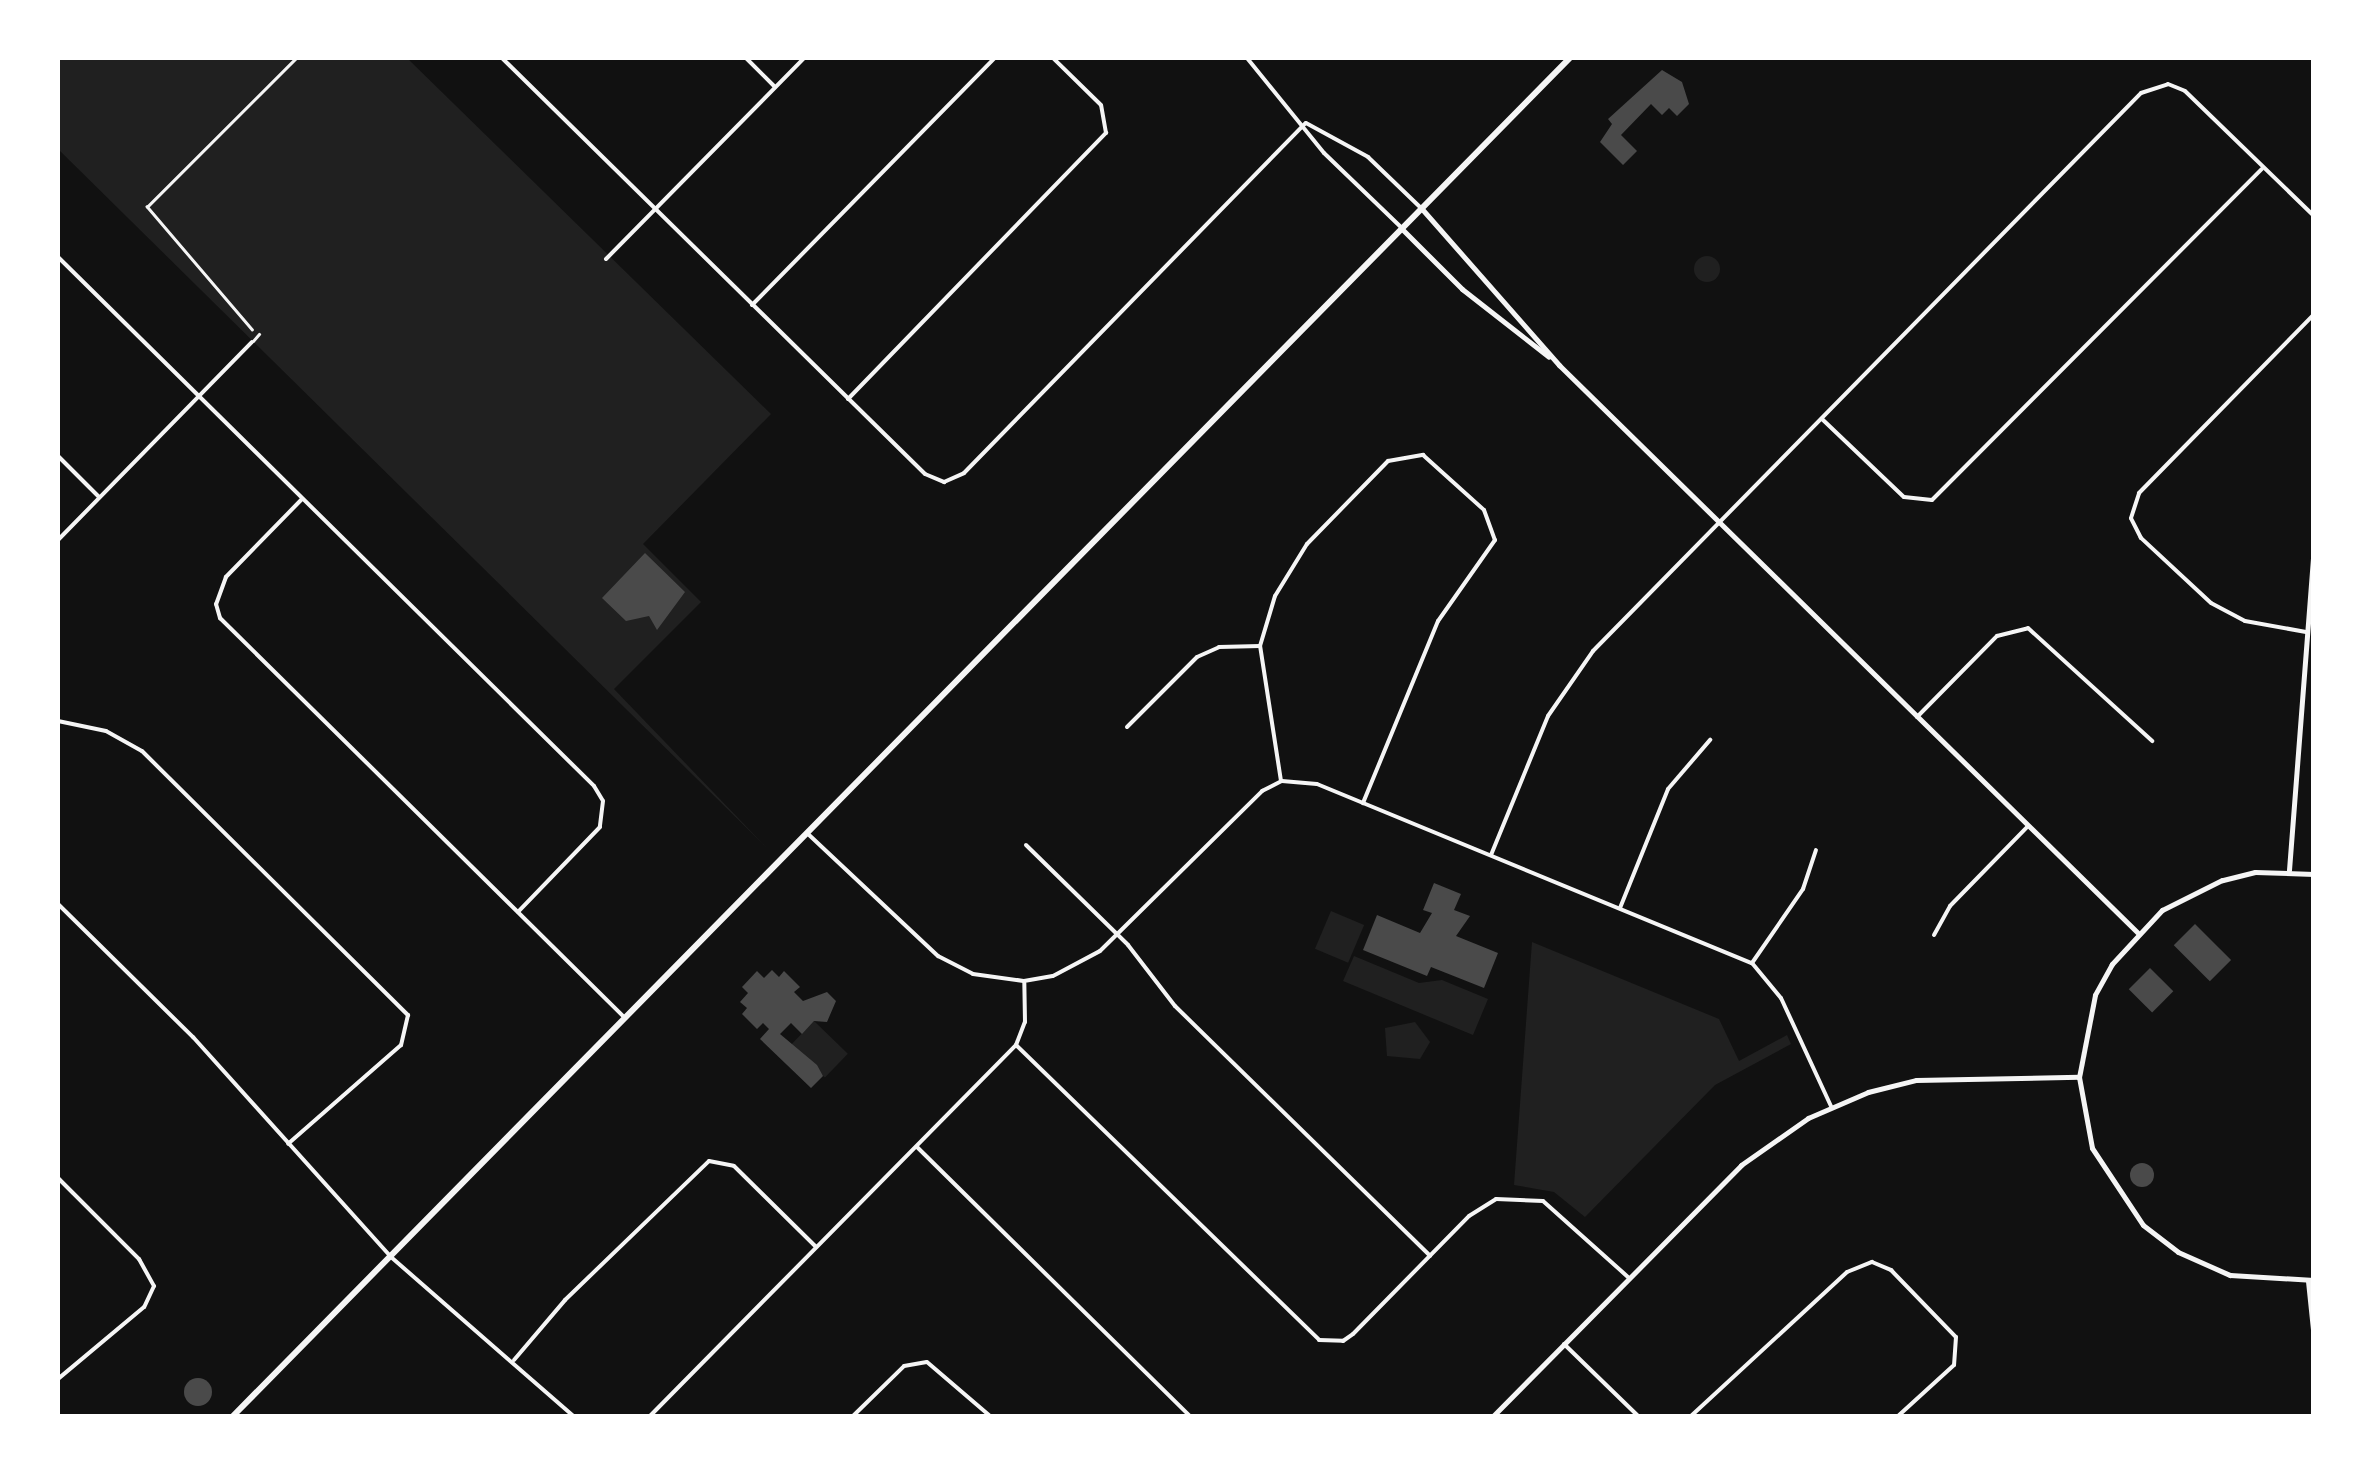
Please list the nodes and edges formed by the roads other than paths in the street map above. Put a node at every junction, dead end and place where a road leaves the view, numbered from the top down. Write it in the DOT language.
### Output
graph roads {
  1 [pos="502,58"];
  2 [pos="746,58"];
  3 [pos="804,58"];
  4 [pos="996,58"];
  5 [pos="1053,58"];
  6 [pos="1247,58"];
  7 [pos="1570,58"];
  8 [pos="775,86"];
  9 [pos="1306,123"];
  10 [pos="2264,167"];
  11 [pos="655,209"];
  12 [pos="1422,209"];
  13 [pos="2314,216"];
  14 [pos="1402,229"];
  15 [pos="58,257"];
  16 [pos="606,259"];
  17 [pos="752,305"];
  18 [pos="2314,314"];
  19 [pos="259,334"];
  20 [pos="252,342"];
  21 [pos="1559,365"];
  22 [pos="199,397"];
  23 [pos="848,399"];
  24 [pos="1822,419"];
  25 [pos="58,456"];
  26 [pos="100,497"];
  27 [pos="302,499"];
  28 [pos="1720,522"];
  29 [pos="58,540"];
  30 [pos="2314,546"];
  31 [pos="2306,632"];
  32 [pos="1260,646"];
  33 [pos="1918,716"];
  34 [pos="58,720"];
  35 [pos="1127,727"];
  36 [pos="1710,740"];
  37 [pos="2152,741"];
  38 [pos="1282,782"];
  39 [pos="1363,803"];
  40 [pos="2028,826"];
  41 [pos="808,833"];
  42 [pos="1026,845"];
  43 [pos="1816,850"];
  44 [pos="1491,855"];
  45 [pos="2289,870"];
  46 [pos="2314,874"];
  47 [pos="58,904"];
  48 [pos="1620,908"];
  49 [pos="518,912"];
  50 [pos="2137,932"];
  51 [pos="1118,934"];
  52 [pos="1934,935"];
  53 [pos="1752,963"];
  54 [pos="1024,980"];
  55 [pos="626,1018"];
  56 [pos="1016,1045"];
  57 [pos="2079,1077"];
  58 [pos="1831,1106"];
  59 [pos="288,1144"];
  60 [pos="918,1148"];
  61 [pos="58,1178"];
  62 [pos="816,1247"];
  63 [pos="1430,1256"];
  64 [pos="390,1257"];
  65 [pos="1630,1278"];
  66 [pos="2311,1281"];
  67 [pos="2314,1339"];
  68 [pos="1564,1344"];
  69 [pos="514,1360"];
  70 [pos="58,1379"];
  71 [pos="233,1416"];
  72 [pos="573,1416"];
  73 [pos="650,1416"];
  74 [pos="853,1416"];
  75 [pos="990,1416"];
  76 [pos="1190,1416"];
  77 [pos="1492,1416"];
  78 [pos="1638,1416"];
  79 [pos="1691,1416"];
  80 [pos="1898,1416"];
  1 -- 11 [label="street"];
  2 -- 8 [label="street"];
  3 -- 8 [label="street"];
  4 -- 17 [label="street"];
  5 -- 23 [label="street"];
  6 -- 9 [label="street"];
  7 -- 12 [label="main road"];
  8 -- 11 [label="street"];
  9 -- 12 [label="street"];
  9 -- 14 [label="street"];
  9 -- 23 [label="street"];
  10 -- 13 [label="street"];
  10 -- 24 [label="street"];
  10 -- 24 [label="street"];
  11 -- 16 [label="street"];
  11 -- 17 [label="street"];
  12 -- 14 [label="main road"];
  12 -- 21 [label="street"];
  14 -- 21 [label="street"];
  14 -- 41 [label="main road"];
  15 -- 22 [label="street"];
  17 -- 23 [label="street"];
  18 -- 31 [label="street"];
  19 -- 20 [label="lane"];
  20 -- 22 [label="street"];
  21 -- 28 [label="street"];
  22 -- 26 [label="street"];
  22 -- 27 [label="street"];
  24 -- 28 [label="street"];
  25 -- 26 [label="street"];
  26 -- 29 [label="street"];
  27 -- 49 [label="street"];
  27 -- 49 [label="street"];
  28 -- 33 [label="street"];
  28 -- 44 [label="street"];
  30 -- 31 [label="street"];
  31 -- 45 [label="street"];
  32 -- 35 [label="street"];
  32 -- 38 [label="street"];
  32 -- 39 [label="street"];
  33 -- 37 [label="street"];
  33 -- 40 [label="street"];
  34 -- 59 [label="street"];
  36 -- 48 [label="street"];
  38 -- 39 [label="street"];
  38 -- 51 [label="street"];
  39 -- 44 [label="street"];
  40 -- 50 [label="street"];
  40 -- 52 [label="street"];
  41 -- 54 [label="street"];
  41 -- 55 [label="main road"];
  42 -- 51 [label="street"];
  43 -- 53 [label="street"];
  44 -- 48 [label="street"];
  45 -- 46 [label="street"];
  45 -- 50 [label="street"];
  47 -- 59 [label="street"];
  48 -- 53 [label="street"];
  49 -- 55 [label="street"];
  50 -- 57 [label="street"];
  51 -- 54 [label="street"];
  51 -- 63 [label="street"];
  53 -- 58 [label="street"];
  54 -- 56 [label="street"];
  55 -- 64 [label="main road"];
  56 -- 60 [label="street"];
  56 -- 63 [label="street"];
  57 -- 58 [label="street"];
  57 -- 66 [label="street"];
  58 -- 65 [label="street"];
  59 -- 64 [label="street"];
  60 -- 62 [label="street"];
  60 -- 76 [label="street"];
  61 -- 70 [label="street"];
  62 -- 69 [label="street"];
  62 -- 73 [label="street"];
  63 -- 65 [label="street"];
  64 -- 69 [label="street"];
  64 -- 71 [label="main road"];
  65 -- 68 [label="street"];
  66 -- 67 [label="street"];
  68 -- 77 [label="street"];
  68 -- 78 [label="street"];
  69 -- 72 [label="street"];
  74 -- 75 [label="street"];
  79 -- 80 [label="street"];
}
